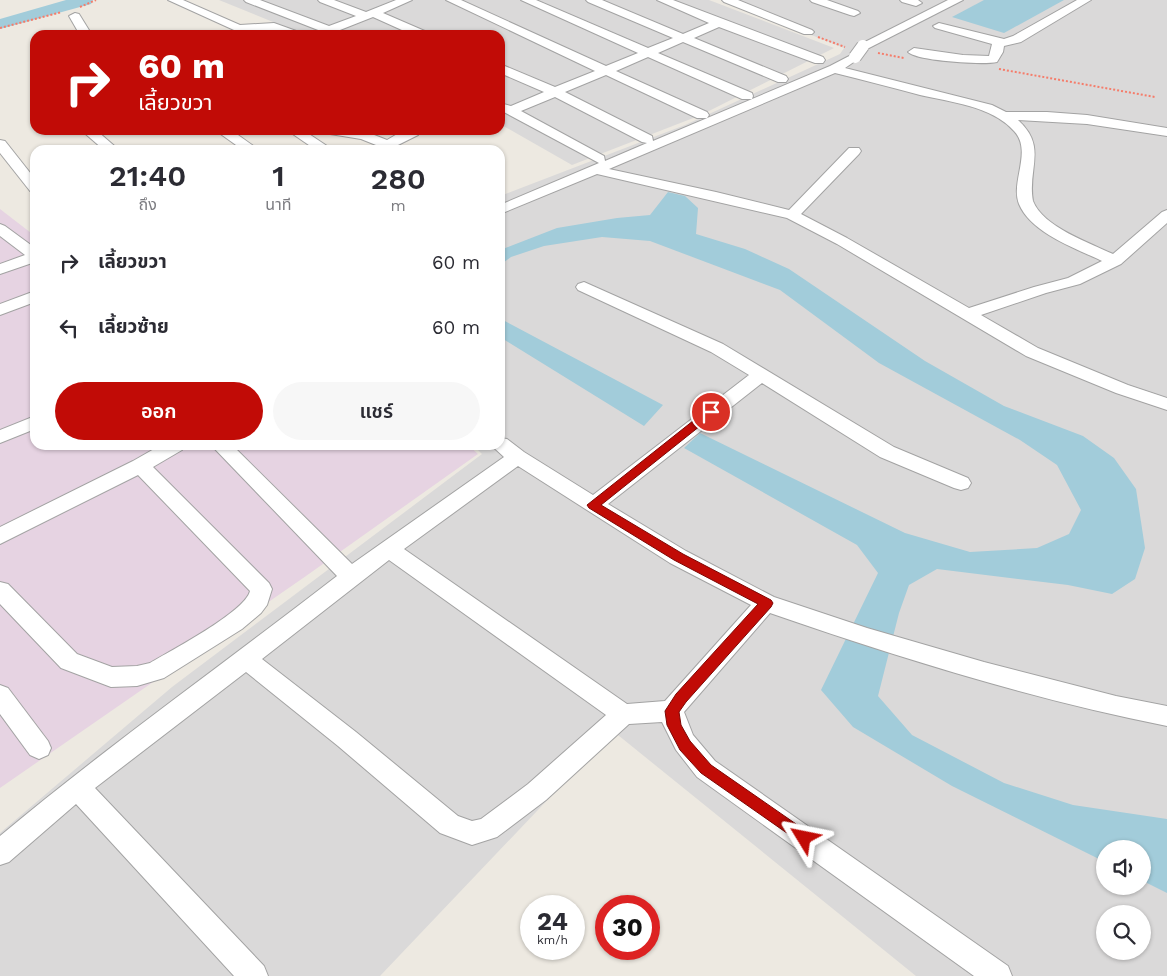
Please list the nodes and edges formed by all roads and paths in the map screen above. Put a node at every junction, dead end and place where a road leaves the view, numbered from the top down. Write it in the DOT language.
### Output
graph roads {
  1 [pos="96,0"];
  2 [pos="174,0"];
  3 [pos="250,0"];
  4 [pos="324,0"];
  5 [pos="452,0"];
  6 [pos="526,0"];
  7 [pos="592,0"];
  8 [pos="662,0"];
  9 [pos="728,0"];
  10 [pos="753,0"];
  11 [pos="816,0"];
  12 [pos="956,0"];
  13 [pos="1085,0"];
  14 [pos="402,1"];
  15 [pos="741,5"];
  16 [pos="72,12"];
  17 [pos="854,13"];
  18 [pos="370,15"];
  19 [pos="719,23"];
  20 [pos="939,26"];
  21 [pos="0,28"];
  22 [pos="83,30"];
  23 [pos="283,30"];
  24 [pos="330,30"];
  25 [pos="410,30"];
  26 [pos="808,32"];
  27 [pos="684,38"];
  28 [pos="998,42"];
  29 [pos="914,52"];
  30 [pos="647,53"];
  31 [pos="819,60"];
  32 [pos="834,69"];
  33 [pos="505,70"];
  34 [pos="606,70"];
  35 [pos="782,79"];
  36 [pos="555,92"];
  37 [pos="747,96"];
  38 [pos="505,108"];
  39 [pos="702,115"];
  40 [pos="1006,116"];
  41 [pos="1167,132"];
  42 [pos="94,135"];
  43 [pos="230,135"];
  44 [pos="302,135"];
  45 [pos="358,135"];
  46 [pos="406,135"];
  47 [pos="647,139"];
  48 [pos="0,144"];
  49 [pos="106,145"];
  50 [pos="244,145"];
  51 [pos="318,145"];
  52 [pos="378,145"];
  53 [pos="388,145"];
  54 [pos="854,151"];
  55 [pos="598,164"];
  56 [pos="30,182"];
  57 [pos="505,208"];
  58 [pos="792,215"];
  59 [pos="1167,215"];
  60 [pos="0,228"];
  61 [pos="30,252"];
  62 [pos="30,258"];
  63 [pos="1115,260"];
  64 [pos="0,269"];
  65 [pos="584,287"];
  66 [pos="30,298"];
  67 [pos="0,310"];
  68 [pos="966,315"];
  69 [pos="761,375"];
  70 [pos="1167,404"];
  71 [pos="30,424"];
  72 [pos="0,437"];
  73 [pos="167,450"];
  74 [pos="227,450"];
  75 [pos="509,450"];
  76 [pos="140,466"];
  77 [pos="961,483"];
  78 [pos="593,505"];
  79 [pos="0,536"];
  80 [pos="388,548"];
  81 [pos="350,577"];
  82 [pos="0,590"];
  83 [pos="766,603"];
  84 [pos="246,659"];
  85 [pos="0,695"];
  86 [pos="672,711"];
  87 [pos="623,714"];
  88 [pos="1167,716"];
  89 [pos="39,748"];
  90 [pos="77,787"];
  91 [pos="0,853"];
  92 [pos="254,976"];
  93 [pos="998,976"];
  1 -- 16 [label="path"];
  2 -- 23 [label="street"];
  3 -- 24 [label="street"];
  4 -- 18 [label="street"];
  5 -- 34 [label="street"];
  6 -- 30 [label="street"];
  7 -- 27 [label="street"];
  8 -- 19 [label="street"];
  9 -- 15 [label="street"];
  10 -- 15 [label="street"];
  11 -- 17 [label="street"];
  12 -- 32 [label="street"];
  13 -- 28 [label="street"];
  14 -- 18 [label="street"];
  15 -- 26 [label="street"];
  16 -- 21 [label="path"];
  16 -- 22 [label="street"];
  18 -- 24 [label="street"];
  18 -- 25 [label="street"];
  19 -- 27 [label="street"];
  19 -- 31 [label="street"];
  20 -- 28 [label="street"];
  27 -- 30 [label="street"];
  27 -- 35 [label="street"];
  28 -- 29 [label="street"];
  30 -- 34 [label="street"];
  30 -- 37 [label="street"];
  32 -- 40 [label="street"];
  32 -- 55 [label="street"];
  33 -- 36 [label="street"];
  34 -- 36 [label="street"];
  34 -- 39 [label="street"];
  36 -- 38 [label="street"];
  36 -- 47 [label="street"];
  38 -- 55 [label="street"];
  40 -- 41 [label="street"];
  40 -- 63 [label="street"];
  42 -- 49 [label="street"];
  43 -- 50 [label="street"];
  44 -- 51 [label="street"];
  45 -- 52 [label="street"];
  46 -- 53 [label="street"];
  48 -- 56 [label="street"];
  54 -- 58 [label="street"];
  55 -- 57 [label="street"];
  55 -- 58 [label="street"];
  58 -- 68 [label="street"];
  59 -- 63 [label="street"];
  60 -- 61 [label="street"];
  62 -- 64 [label="street"];
  63 -- 68 [label="street"];
  65 -- 69 [label="street"];
  66 -- 67 [label="street"];
  68 -- 70 [label="street"];
  69 -- 77 [label="street"];
  69 -- 78 [label="street"];
  71 -- 72 [label="street"];
  73 -- 76 [label="street"];
  74 -- 81 [label="street"];
  75 -- 78 [label="street"];
  75 -- 80 [label="street"];
  76 -- 79 [label="street"];
  76 -- 82 [label="street"];
  78 -- 83 [label="street"];
  80 -- 81 [label="street"];
  80 -- 87 [label="street"];
  81 -- 84 [label="street"];
  83 -- 86 [label="street"];
  83 -- 88 [label="street"];
  84 -- 87 [label="street"];
  84 -- 90 [label="street"];
  85 -- 89 [label="street"];
  86 -- 87 [label="street"];
  86 -- 93 [label="street"];
  90 -- 91 [label="street"];
  90 -- 92 [label="street"];
}
